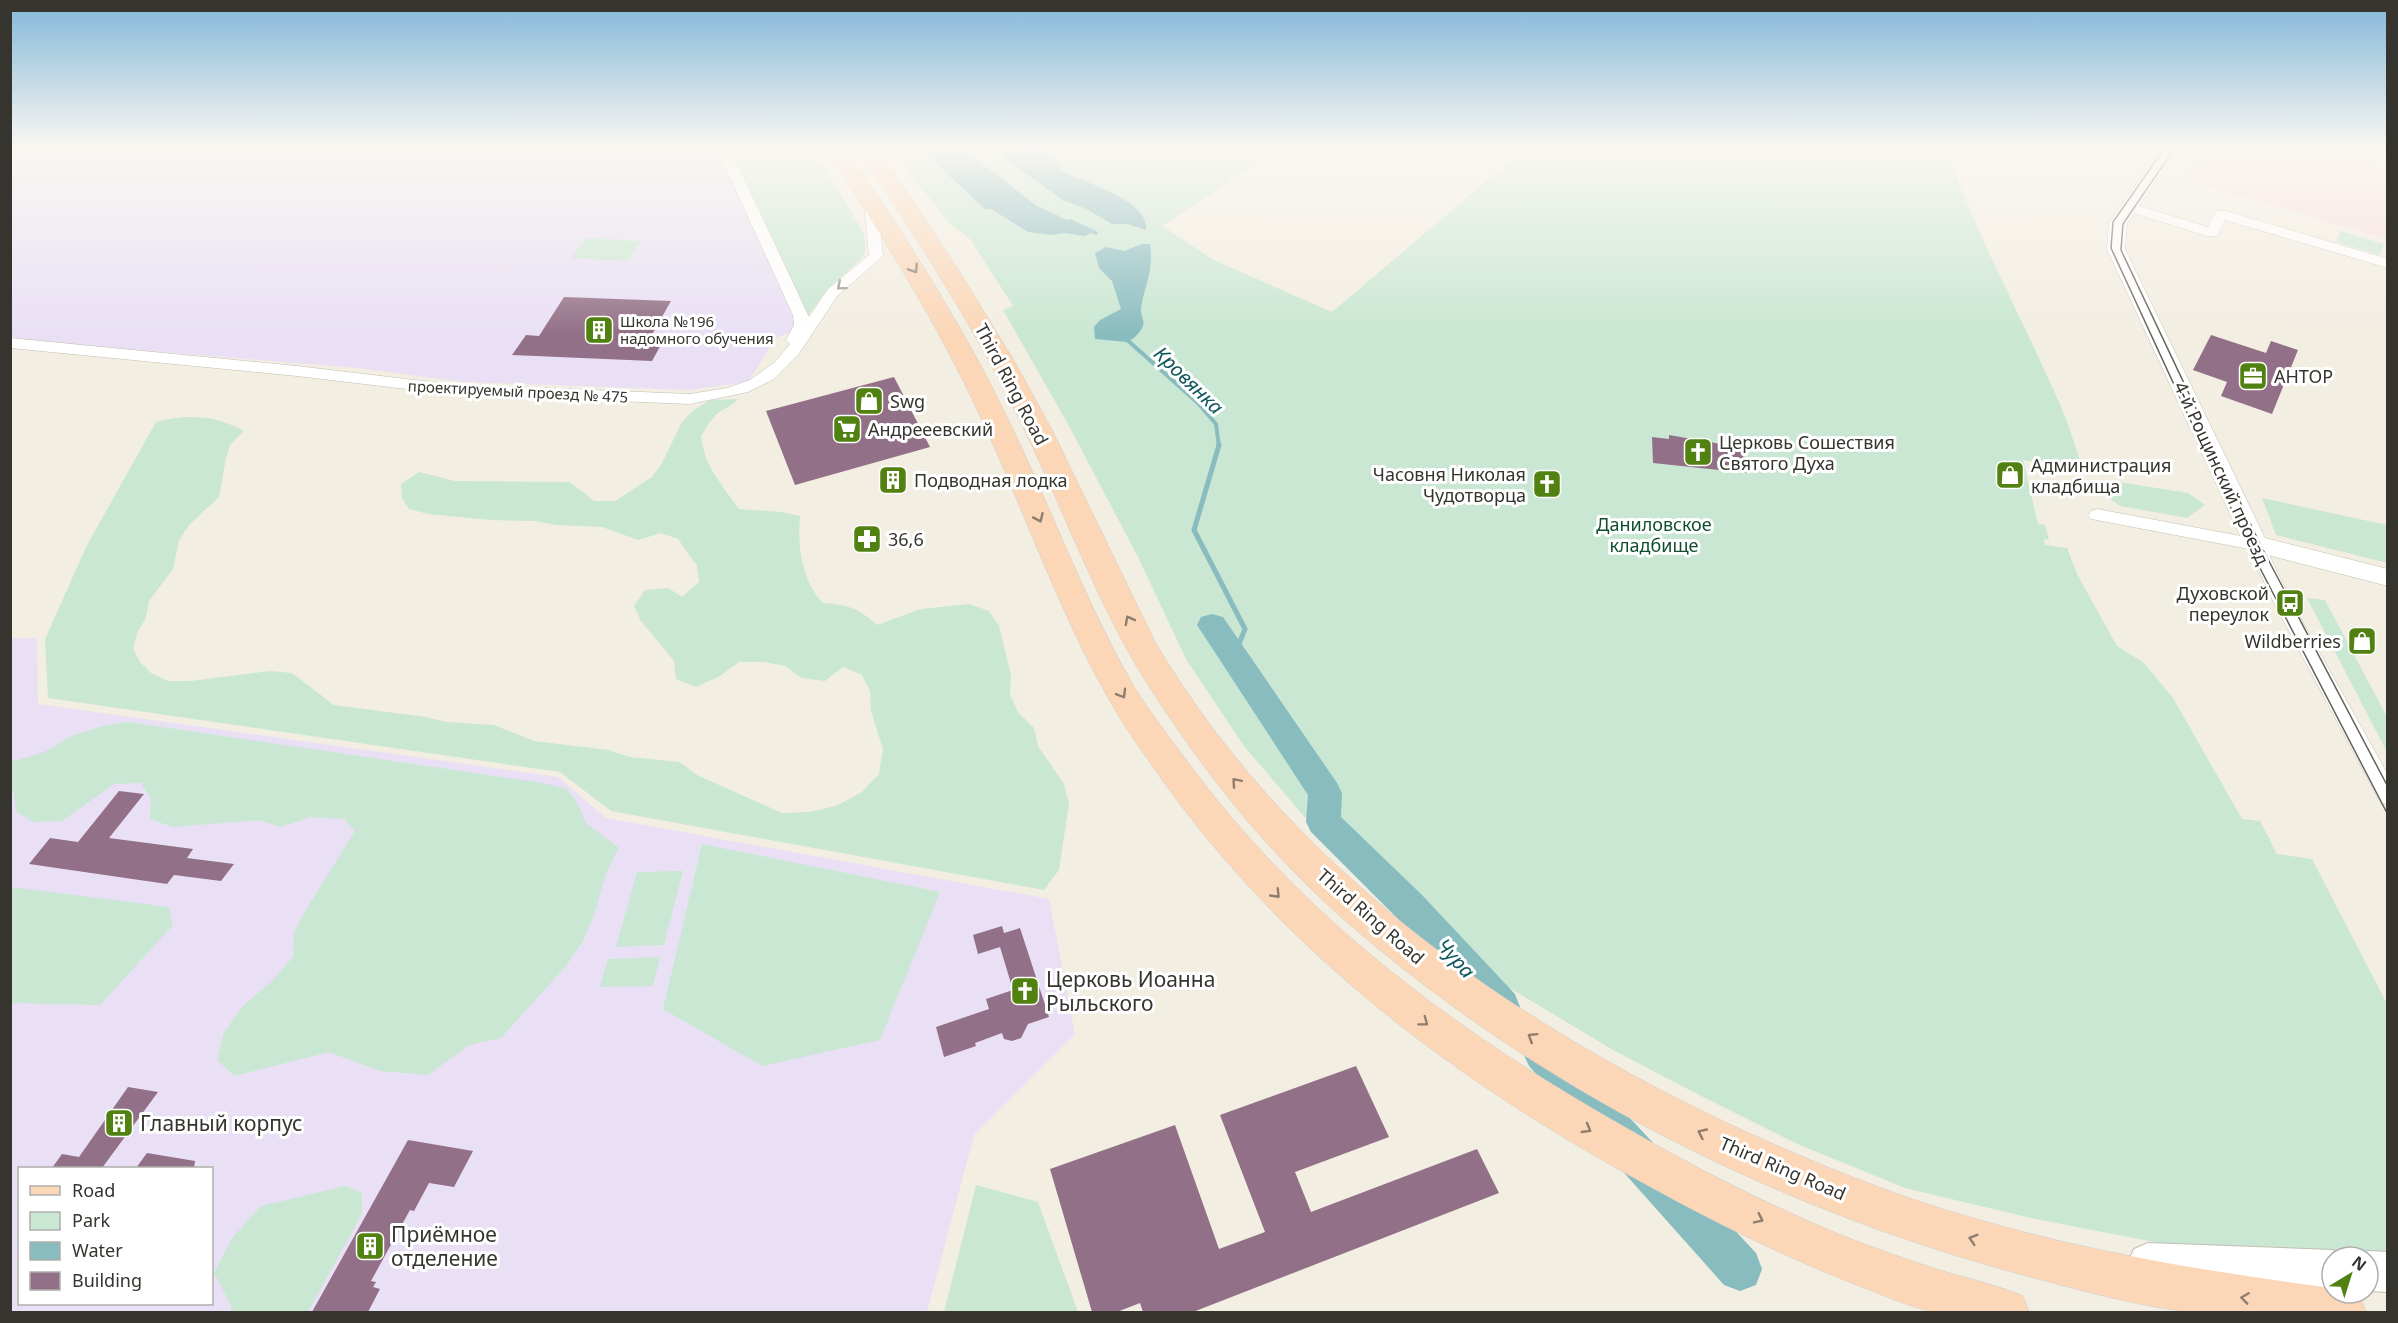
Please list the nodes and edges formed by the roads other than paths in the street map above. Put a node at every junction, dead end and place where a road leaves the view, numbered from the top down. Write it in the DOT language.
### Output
graph roads {
  1 [pos="752,211"];
  2 [pos="872,211"];
  3 [pos="877,211"];
  4 [pos="908,211"];
  5 [pos="2126,211"];
  6 [pos="2141,211"];
  7 [pos="2388,264"];
  8 [pos="10,343"];
  9 [pos="789,354"];
  10 [pos="2097,515"];
  11 [pos="2256,544"];
  12 [pos="2388,578"];
  13 [pos="2388,796"];
  14 [pos="1820,1248"];
  15 [pos="2009,1250"];
  16 [pos="2320,1270"];
  17 [pos="1927,1312"];
  18 [pos="2007,1312"];
  19 [pos="2344,1312"];
  1 -- 9 [label="street, проектируемый проезд № 475"];
  2 -- 9 [label="street, one-way"];
  3 -- 14 [label="main road, Third Ring Road, one-way"];
  15 -- 4 [label="main road, Third Ring Road, one-way"];
  5 -- 11 [label="street, 4-й Рощинский проезд"];
  6 -- 7 [label="street"];
  8 -- 9 [label="street, проектируемый проезд № 475"];
  10 -- 11 [label="street"];
  11 -- 12 [label="street"];
  11 -- 13 [label="street, 4-й Рощинский проезд"];
  14 -- 17 [label="main road"];
  14 -- 18 [label="main road, Third Ring Road"];
  15 -- 16 [label="main road"];
  19 -- 15 [label="main road, Third Ring Road, one-way"];
}
